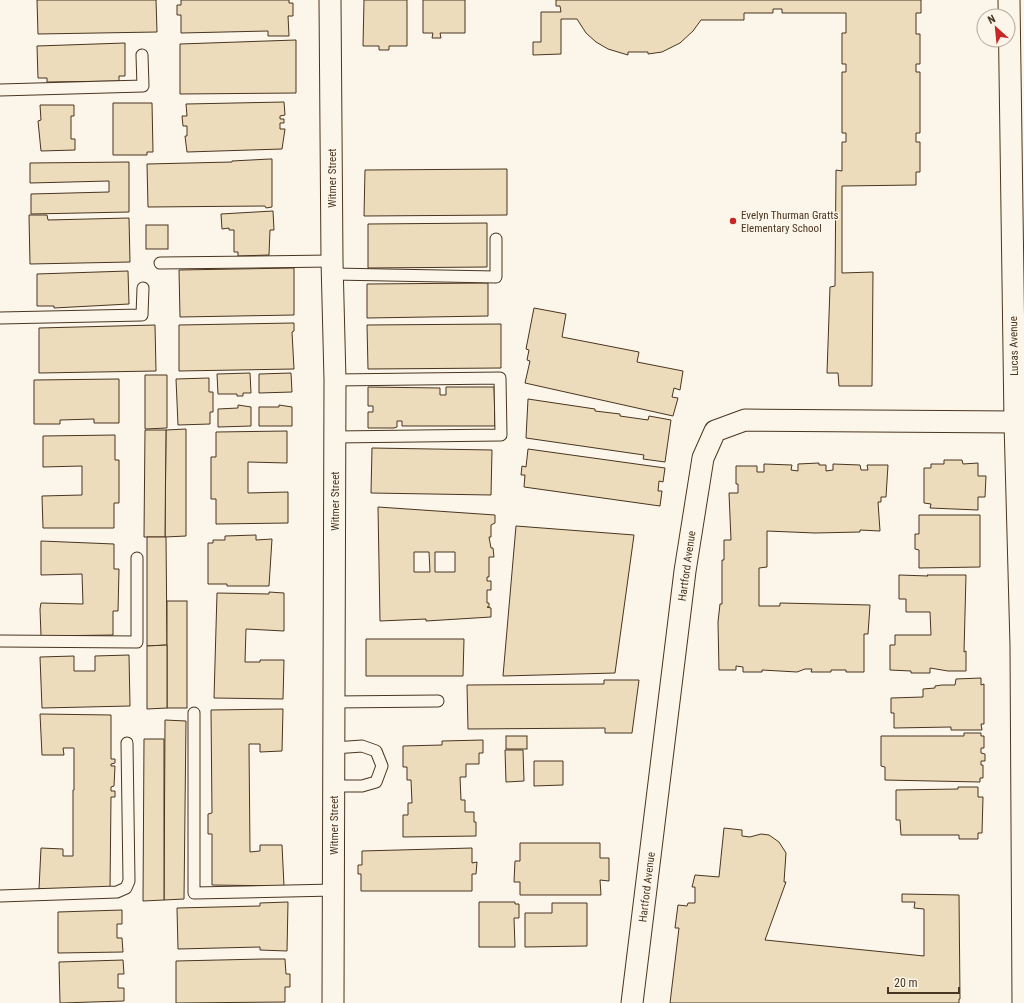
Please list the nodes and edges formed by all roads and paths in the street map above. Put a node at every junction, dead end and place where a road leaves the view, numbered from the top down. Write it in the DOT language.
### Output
graph roads {
  1 [pos="330,0"];
  2 [pos="1009,0"];
  3 [pos="142,55"];
  4 [pos="0,90"];
  5 [pos="496,238"];
  6 [pos="1018,249"];
  7 [pos="160,263"];
  8 [pos="332,268"];
  9 [pos="143,288"];
  10 [pos="0,318"];
  11 [pos="335,380"];
  12 [pos="1015,422"];
  13 [pos="335,437"];
  14 [pos="137,558"];
  15 [pos="0,641"];
  16 [pos="1022,646"];
  17 [pos="438,701"];
  18 [pos="334,702"];
  19 [pos="194,713"];
  20 [pos="1023,717"];
  21 [pos="127,743"];
  22 [pos="334,748"];
  23 [pos="334,786"];
  24 [pos="1023,786"];
  25 [pos="334,890"];
  26 [pos="0,896"];
  27 [pos="333,1003"];
  28 [pos="632,1003"];
  29 [pos="1023,1003"];
  1 -- 8 [label="street, Witmer Street"];
  2 -- 6 [label="street, Lucas Avenue"];
  3 -- 4 [label="lane"];
  5 -- 8 [label="lane"];
  6 -- 12 [label="street, Lucas Avenue"];
  7 -- 8 [label="lane"];
  8 -- 11 [label="street, Witmer Street"];
  9 -- 10 [label="lane"];
  11 -- 13 [label="street, Witmer Street"];
  11 -- 13 [label="lane"];
  12 -- 16 [label="street, Lucas Avenue"];
  12 -- 28 [label="street, Hartford Avenue"];
  13 -- 18 [label="street, Witmer Street"];
  14 -- 15 [label="lane"];
  16 -- 20 [label="street, Lucas Avenue"];
  17 -- 18 [label="lane"];
  18 -- 22 [label="street, Witmer Street"];
  19 -- 25 [label="lane"];
  20 -- 24 [label="street, Lucas Avenue"];
  21 -- 26 [label="lane"];
  22 -- 23 [label="street, Witmer Street"];
  22 -- 23 [label="lane"];
  23 -- 25 [label="street, Witmer Street"];
  24 -- 29 [label="street, Lucas Avenue"];
  25 -- 27 [label="street, Witmer Street"];
}
